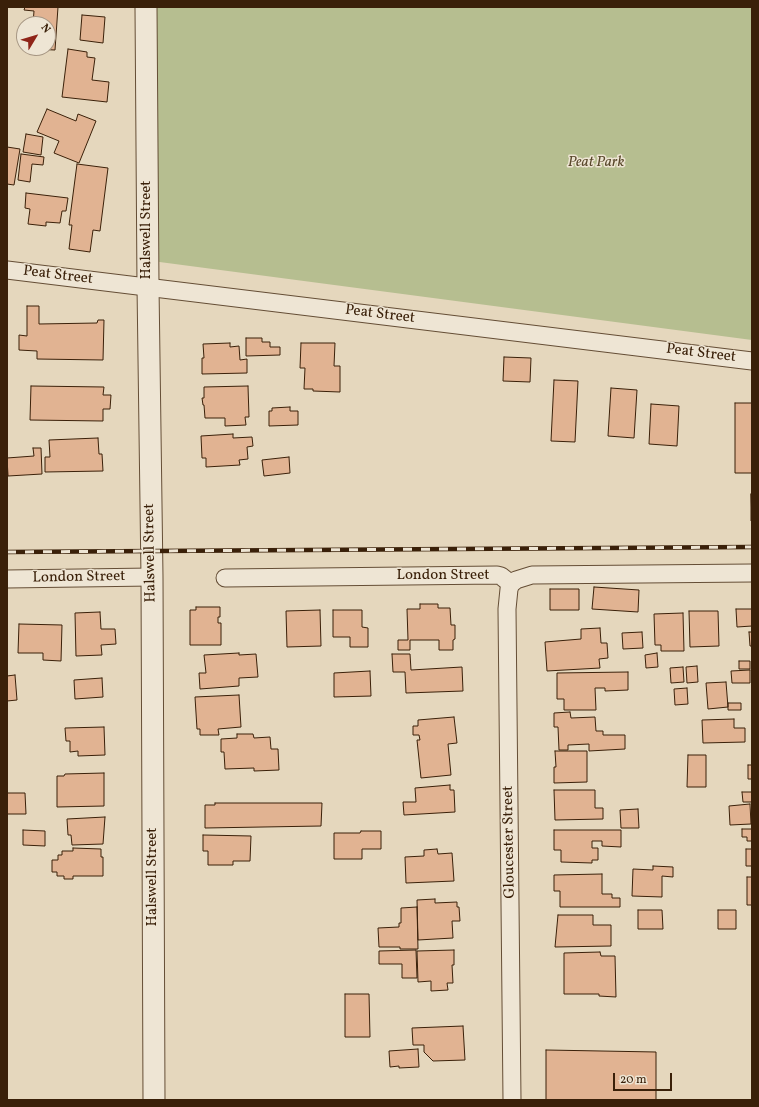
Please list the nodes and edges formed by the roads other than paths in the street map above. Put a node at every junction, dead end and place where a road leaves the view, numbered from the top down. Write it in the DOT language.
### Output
graph roads {
  1 [pos="146,7"];
  2 [pos="7,270"];
  3 [pos="148,286"];
  4 [pos="752,360"];
  5 [pos="752,573"];
  6 [pos="152,577"];
  7 [pos="225,578"];
  8 [pos="7,579"];
  9 [pos="512,584"];
  10 [pos="154,1100"];
  11 [pos="512,1100"];
  1 -- 3 [label="street, Halswell Street"];
  2 -- 3 [label="street, Peat Street"];
  3 -- 4 [label="street, Peat Street"];
  3 -- 6 [label="street, Halswell Street"];
  5 -- 9 [label="street, London Street"];
  6 -- 8 [label="street, London Street"];
  6 -- 10 [label="street, Halswell Street"];
  7 -- 9 [label="street, London Street"];
  9 -- 11 [label="street, Gloucester Street"];
}
